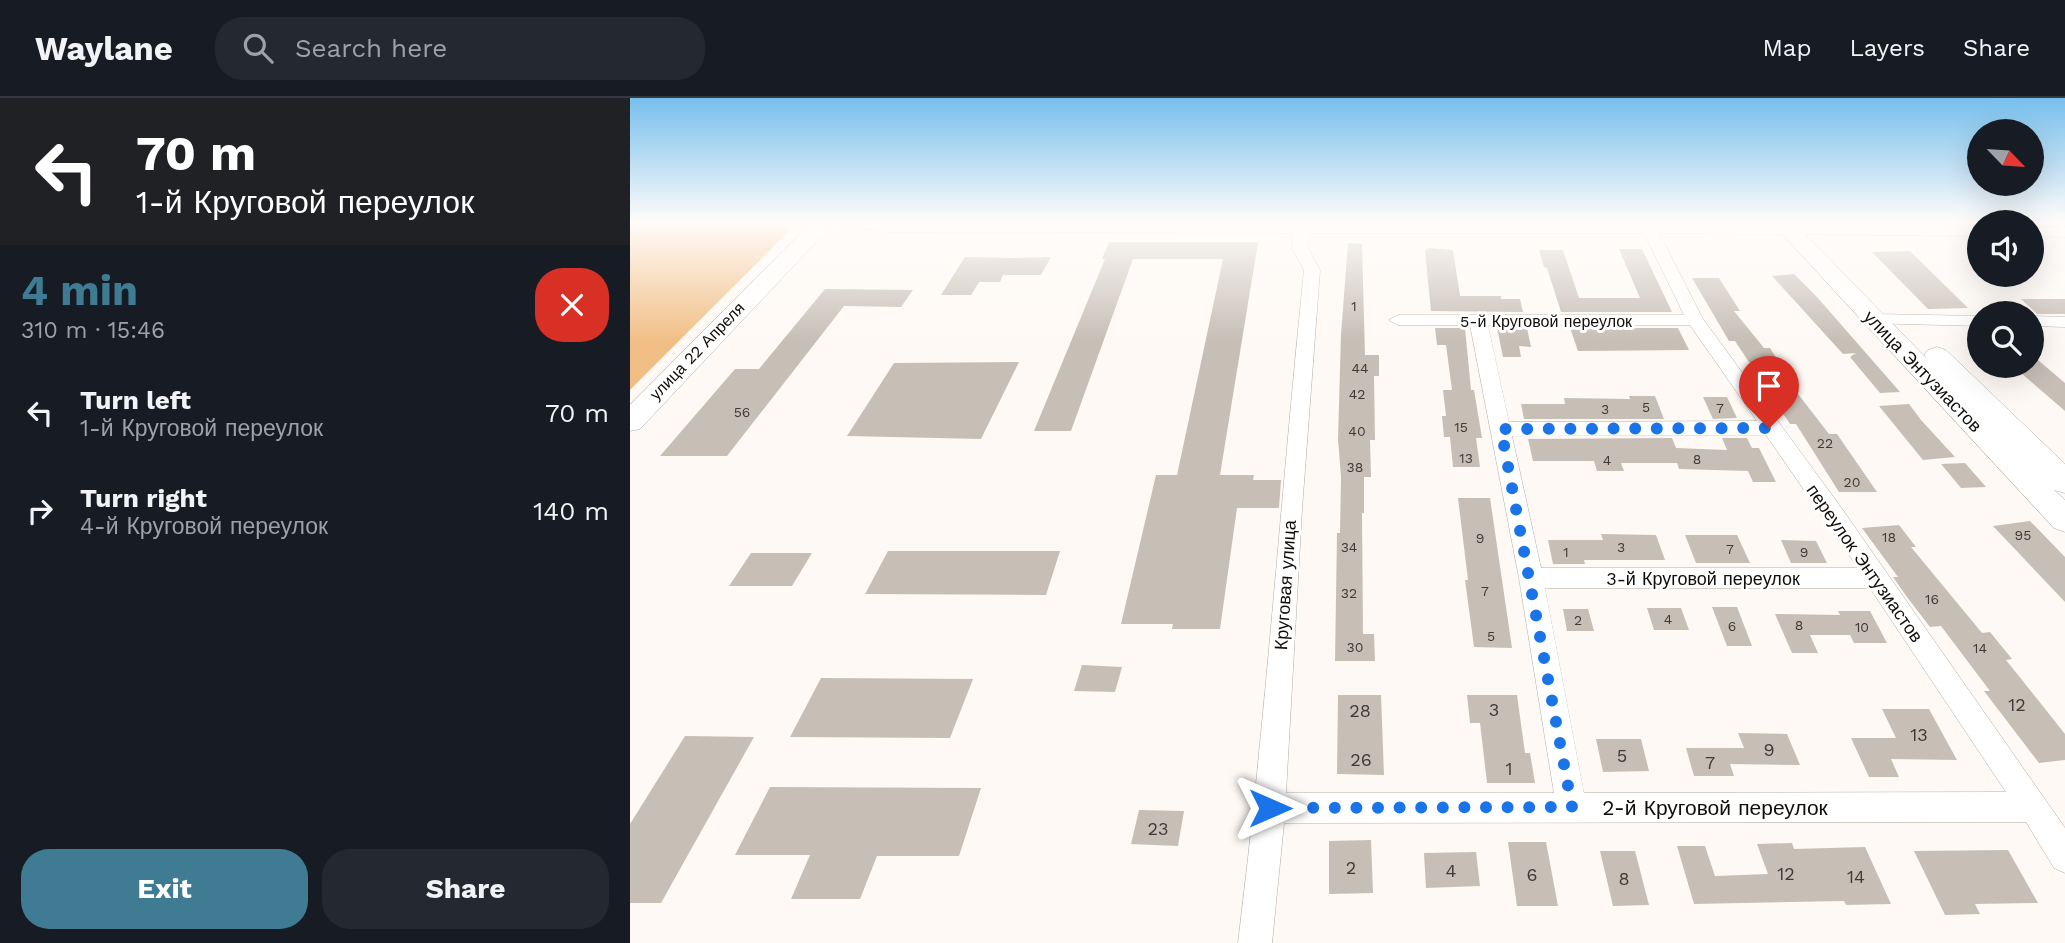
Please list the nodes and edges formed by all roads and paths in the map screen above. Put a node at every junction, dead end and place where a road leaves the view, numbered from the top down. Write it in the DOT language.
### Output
graph roads {
  1 [pos="784,261"];
  2 [pos="1307,261"];
  3 [pos="1658,261"];
  4 [pos="1824,261"];
  5 [pos="1834,261"];
  6 [pos="1874,319"];
  7 [pos="1398,320"];
  8 [pos="1695,320"];
  9 [pos="1901,320"];
  10 [pos="1478,321"];
  11 [pos="1967,321"];
  12 [pos="2044,321"];
  13 [pos="2065,322"];
  14 [pos="630,422"];
  15 [pos="1769,428"];
  16 [pos="1501,429"];
  17 [pos="2065,482"];
  18 [pos="2065,520"];
  19 [pos="1531,578"];
  20 [pos="1876,578"];
  21 [pos="1572,807"];
  22 [pos="2034,807"];
  23 [pos="1270,808"];
  24 [pos="2065,857"];
  25 [pos="1255,943"];
  1 -- 14 [label="main road, улица 22 Апреля"];
  2 -- 23 [label="street, Круговая улица"];
  3 -- 8 [label="street, переулок Энтузиастов"];
  4 -- 6 [label="main road, улица Энтузиастов"];
  5 -- 9 [label="main road, улица Энтузиастов"];
  6 -- 9 [label="street"];
  6 -- 18 [label="main road, улица Энтузиастов"];
  7 -- 10 [label="street, 5-й Круговой переулок"];
  8 -- 10 [label="street, 5-й Круговой переулок"];
  8 -- 15 [label="street, переулок Энтузиастов"];
  9 -- 11 [label="street"];
  9 -- 17 [label="main road, улица Энтузиастов"];
  10 -- 16 [label="street"];
  12 -- 13 [label="street"];
  15 -- 16 [label="street"];
  15 -- 20 [label="street, переулок Энтузиастов"];
  16 -- 19 [label="street"];
  19 -- 20 [label="street, 3-й Круговой переулок"];
  19 -- 21 [label="street"];
  20 -- 22 [label="street, переулок Энтузиастов"];
  21 -- 22 [label="street, 2-й Круговой переулок"];
  21 -- 23 [label="street, 2-й Круговой переулок"];
  22 -- 24 [label="street, переулок Энтузиастов"];
  23 -- 25 [label="street, Круговая улица"];
}
